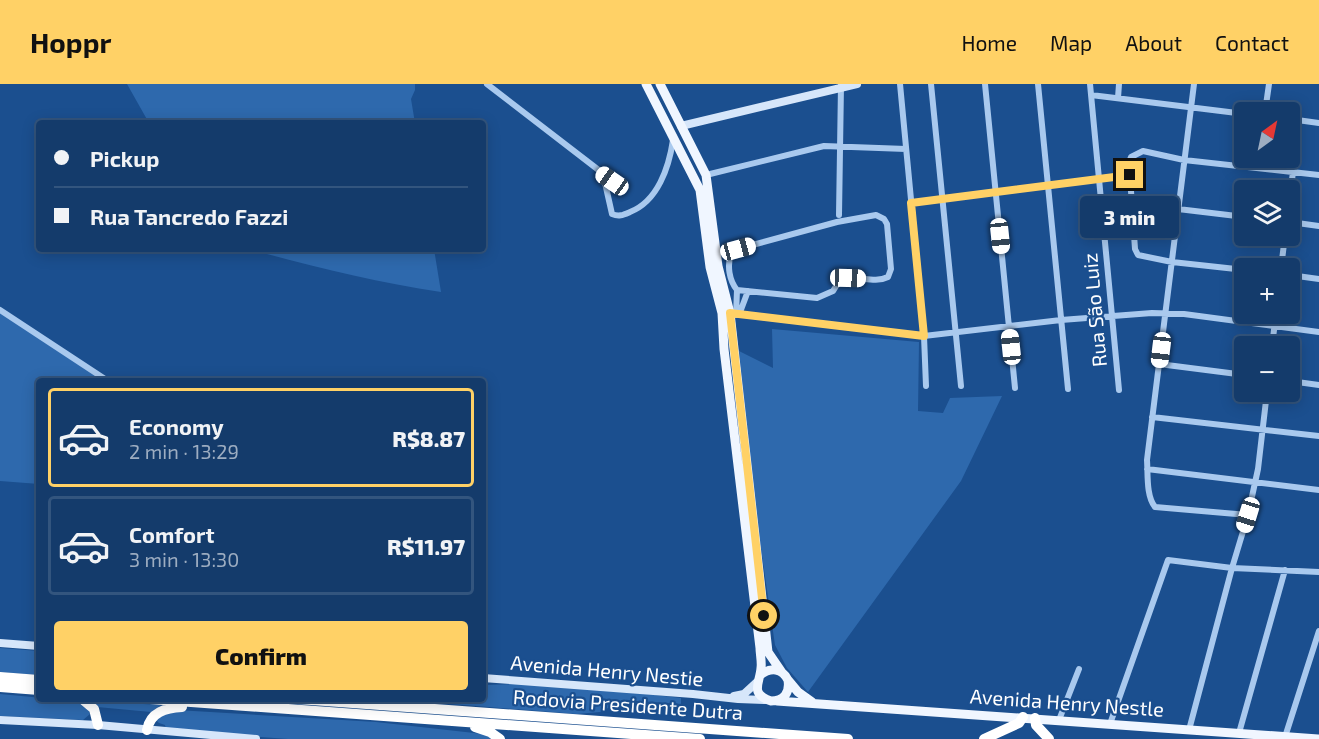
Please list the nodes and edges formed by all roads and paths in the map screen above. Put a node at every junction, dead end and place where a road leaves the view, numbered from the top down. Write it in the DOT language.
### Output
graph roads {
  1 [pos="487,84"];
  2 [pos="646,84"];
  3 [pos="660,84"];
  4 [pos="857,84"];
  5 [pos="900,84"];
  6 [pos="932,84"];
  7 [pos="985,84"];
  8 [pos="1038,84"];
  9 [pos="1090,84"];
  10 [pos="1119,84"];
  11 [pos="1194,84"];
  12 [pos="1269,84"];
  13 [pos="841,86"];
  14 [pos="1091,95"];
  15 [pos="1118,98"];
  16 [pos="1266,102"];
  17 [pos="1191,107"];
  18 [pos="1234,113"];
  19 [pos="1300,120"];
  20 [pos="1319,123"];
  21 [pos="681,126"];
  22 [pos="671,133"];
  23 [pos="839,146"];
  24 [pos="906,149"];
  25 [pos="670,152"];
  26 [pos="1184,160"];
  27 [pos="688,165"];
  28 [pos="1234,165"];
  29 [pos="1259,168"];
  30 [pos="1293,172"];
  31 [pos="602,174"];
  32 [pos="706,175"];
  33 [pos="1130,175"];
  34 [pos="1319,175"];
  35 [pos="1099,179"];
  36 [pos="1292,180"];
  37 [pos="1048,185"];
  38 [pos="622,188"];
  39 [pos="996,191"];
  40 [pos="943,198"];
  41 [pos="911,203"];
  42 [pos="1178,209"];
  43 [pos="839,215"];
  44 [pos="1234,216"];
  45 [pos="1300,223"];
  46 [pos="1319,226"];
  47 [pos="1172,262"];
  48 [pos="1234,269"];
  49 [pos="1300,276"];
  50 [pos="1319,279"];
  51 [pos="737,290"];
  52 [pos="748,291"];
  53 [pos="0,310"];
  54 [pos="732,314"];
  55 [pos="1166,314"];
  56 [pos="1112,316"];
  57 [pos="1061,320"];
  58 [pos="1009,326"];
  59 [pos="1274,326"];
  60 [pos="956,332"];
  61 [pos="1319,332"];
  62 [pos="924,336"];
  63 [pos="1273,336"];
  64 [pos="1159,364"];
  65 [pos="1234,374"];
  66 [pos="103,378"];
  67 [pos="1300,382"];
  68 [pos="1319,385"];
  69 [pos="926,386"];
  70 [pos="961,386"];
  71 [pos="1015,388"];
  72 [pos="1068,389"];
  73 [pos="1119,390"];
  74 [pos="1265,402"];
  75 [pos="1152,417"];
  76 [pos="1262,429"];
  77 [pos="1319,436"];
  78 [pos="1147,468"];
  79 [pos="1256,481"];
  80 [pos="1319,490"];
  81 [pos="1248,515"];
  82 [pos="1232,568"];
  83 [pos="1285,570"];
  84 [pos="1319,572"];
  85 [pos="1319,631"];
  86 [pos="0,643"];
  87 [pos="36,646"];
  88 [pos="1079,669"];
  89 [pos="782,671"];
  90 [pos="0,677"];
  91 [pos="486,678"];
  92 [pos="758,679"];
  93 [pos="36,680"];
  94 [pos="788,680"];
  95 [pos="0,687"];
  96 [pos="36,691"];
  97 [pos="728,698"];
  98 [pos="765,700"];
  99 [pos="777,701"];
  100 [pos="86,702"];
  101 [pos="189,702"];
  102 [pos="339,702"];
  103 [pos="814,703"];
  104 [pos="215,704"];
  105 [pos="1023,717"];
  106 [pos="1035,718"];
  107 [pos="0,720"];
  108 [pos="434,720"];
  109 [pos="1059,720"];
  110 [pos="1110,724"];
  111 [pos="98,725"];
  112 [pos="147,730"];
  113 [pos="1189,730"];
  114 [pos="1239,733"];
  115 [pos="1285,737"];
  116 [pos="256,739"];
  117 [pos="500,739"];
  118 [pos="700,739"];
  119 [pos="848,739"];
  120 [pos="984,739"];
  121 [pos="1049,739"];
  122 [pos="1318,739"];
  1 -- 31 [label="street"];
  2 -- 22 [label="main road"];
  3 -- 21 [label="main road"];
  4 -- 13 [label="street"];
  5 -- 24 [label="street"];
  6 -- 40 [label="street"];
  7 -- 39 [label="street"];
  8 -- 37 [label="street"];
  9 -- 14 [label="street, Rua São Luiz"];
  10 -- 15 [label="street"];
  11 -- 17 [label="street"];
  12 -- 16 [label="street"];
  13 -- 21 [label="street"];
  13 -- 23 [label="street"];
  14 -- 15 [label="street"];
  14 -- 35 [label="street, Rua São Luiz"];
  15 -- 17 [label="street"];
  17 -- 18 [label="street"];
  17 -- 26 [label="street"];
  19 -- 20 [label="street"];
  21 -- 22 [label="main road"];
  21 -- 22 [label="main road"];
  21 -- 32 [label="main road"];
  22 -- 25 [label="street"];
  22 -- 27 [label="main road"];
  23 -- 24 [label="street"];
  23 -- 32 [label="street"];
  23 -- 43 [label="street"];
  24 -- 41 [label="street"];
  25 -- 27 [label="street"];
  25 -- 31 [label="street"];
  26 -- 28 [label="street"];
  26 -- 33 [label="street"];
  26 -- 42 [label="street"];
  27 -- 32 [label="main road"];
  27 -- 54 [label="main road"];
  29 -- 30 [label="street"];
  30 -- 34 [label="street"];
  30 -- 36 [label="street"];
  31 -- 38 [label="street"];
  32 -- 54 [label="main road"];
  33 -- 35 [label="street"];
  33 -- 47 [label="street"];
  35 -- 37 [label="street"];
  35 -- 56 [label="street, Rua São Luiz"];
  37 -- 39 [label="street"];
  37 -- 57 [label="street"];
  39 -- 40 [label="street"];
  39 -- 58 [label="street"];
  40 -- 41 [label="street"];
  40 -- 60 [label="street"];
  41 -- 62 [label="street"];
  42 -- 44 [label="street"];
  42 -- 47 [label="street"];
  45 -- 46 [label="street"];
  47 -- 48 [label="street"];
  47 -- 55 [label="street"];
  49 -- 50 [label="street"];
  51 -- 52 [label="street"];
  51 -- 52 [label="street"];
  51 -- 54 [label="street"];
  52 -- 54 [label="street"];
  53 -- 66 [label="street"];
  54 -- 62 [label="street"];
  54 -- 89 [label="main road"];
  54 -- 92 [label="main road"];
  55 -- 56 [label="street"];
  55 -- 59 [label="street"];
  55 -- 64 [label="street"];
  56 -- 57 [label="street"];
  56 -- 73 [label="street, Rua São Luiz"];
  57 -- 58 [label="street"];
  57 -- 72 [label="street"];
  58 -- 60 [label="street"];
  58 -- 71 [label="street"];
  59 -- 61 [label="street"];
  59 -- 63 [label="street"];
  60 -- 62 [label="street"];
  60 -- 70 [label="street"];
  62 -- 69 [label="street"];
  64 -- 65 [label="street"];
  64 -- 75 [label="street"];
  67 -- 68 [label="street"];
  74 -- 76 [label="street"];
  75 -- 76 [label="street"];
  75 -- 78 [label="street"];
  76 -- 77 [label="street"];
  76 -- 79 [label="street"];
  78 -- 79 [label="street"];
  78 -- 81 [label="street"];
  79 -- 80 [label="street"];
  79 -- 81 [label="street"];
  81 -- 82 [label="street"];
  82 -- 83 [label="street"];
  82 -- 110 [label="street"];
  82 -- 113 [label="street"];
  83 -- 84 [label="street"];
  83 -- 114 [label="street"];
  85 -- 115 [label="street"];
  86 -- 87 [label="street"];
  88 -- 109 [label="street"];
  89 -- 92 [label="main road"];
  89 -- 94 [label="main road"];
  90 -- 93 [label="highway"];
  91 -- 97 [label="street, Avenida Henry Nestie"];
  92 -- 97 [label="street"];
  92 -- 98 [label="main road"];
  94 -- 99 [label="main road"];
  94 -- 103 [label="main road"];
  95 -- 96 [label="highway"];
  97 -- 98 [label="street, Avenida Henry Nestie"];
  98 -- 99 [label="main road"];
  99 -- 103 [label="main road, Avenida Henry Nestle"];
  100 -- 111 [label="highway"];
  101 -- 104 [label="highway, Rodovia Presidente Dutra"];
  102 -- 119 [label="highway, Rodovia Presidente Dutra"];
  103 -- 105 [label="main road, Avenida Henry Nestle"];
  104 -- 108 [label="highway, Rodovia Presidente Dutra"];
  104 -- 112 [label="highway"];
  105 -- 106 [label="main road, Avenida Henry Nestle"];
  105 -- 120 [label="highway"];
  106 -- 109 [label="main road, Avenida Henry Nestle"];
  106 -- 121 [label="highway"];
  107 -- 111 [label="street"];
  108 -- 117 [label="highway"];
  108 -- 118 [label="highway, Rodovia Presidente Dutra"];
  109 -- 110 [label="main road, Avenida Henry Nestle"];
  110 -- 113 [label="main road, Avenida Henry Nestle"];
  111 -- 112 [label="street"];
  112 -- 116 [label="street"];
  113 -- 114 [label="main road, Avenida Henry Nestle"];
  114 -- 115 [label="main road, Avenida Henry Nestle"];
  115 -- 122 [label="main road, Avenida Henry Nestle"];
}
